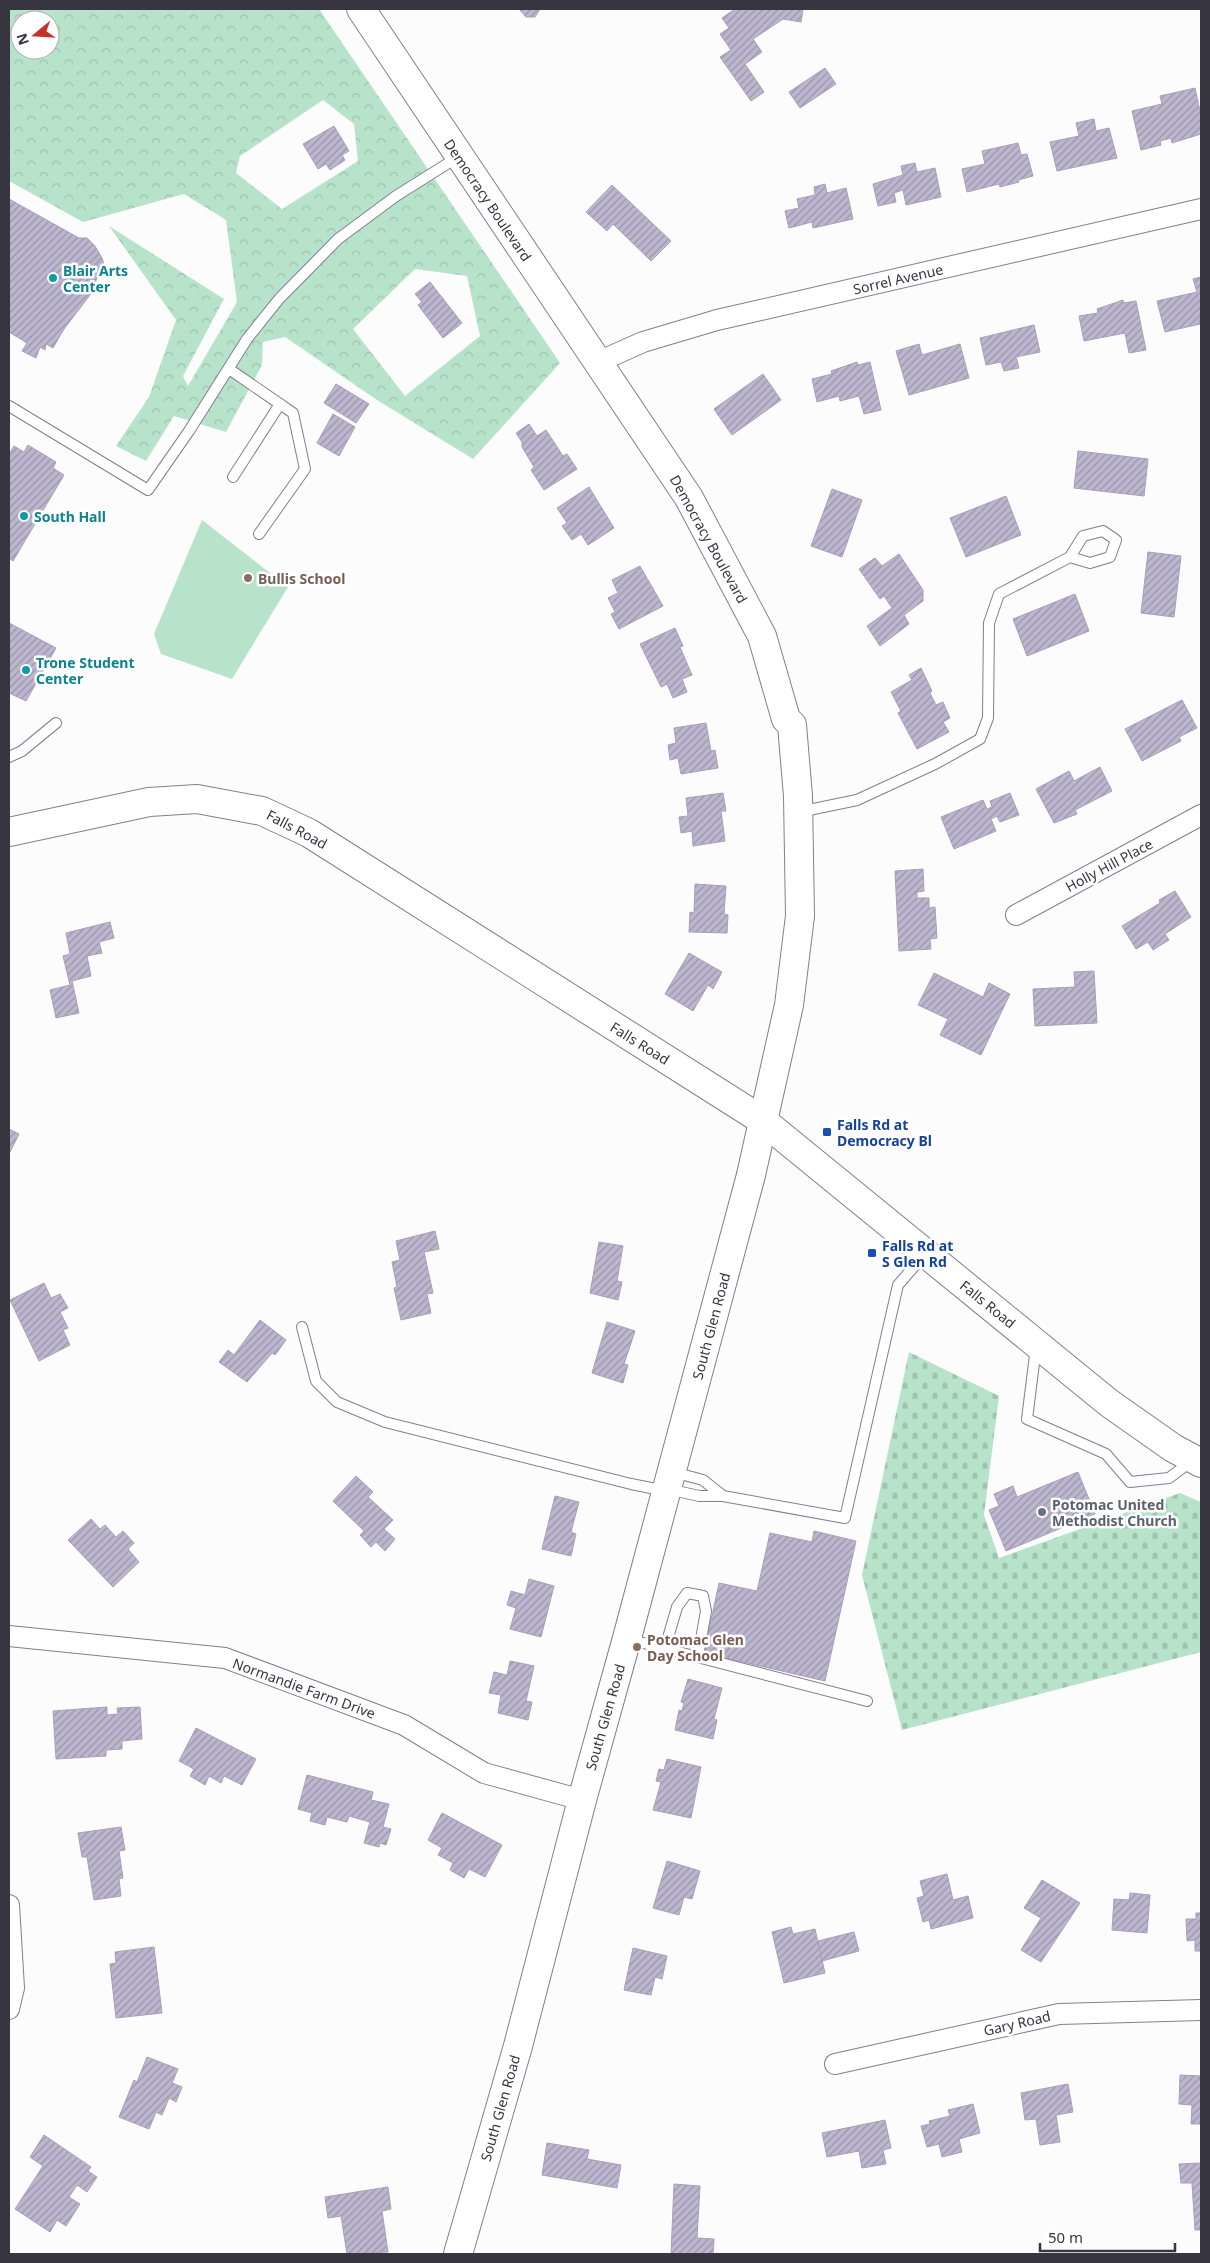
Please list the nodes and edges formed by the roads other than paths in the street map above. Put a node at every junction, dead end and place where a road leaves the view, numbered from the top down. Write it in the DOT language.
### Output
graph roads {
  1 [pos="361,9"];
  2 [pos="459,156"];
  3 [pos="1201,209"];
  4 [pos="598,362"];
  5 [pos="229,369"];
  6 [pos="280,404"];
  7 [pos="9,406"];
  8 [pos="233,477"];
  9 [pos="259,534"];
  10 [pos="1070,557"];
  11 [pos="56,724"];
  12 [pos="9,757"];
  13 [pos="798,812"];
  14 [pos="1201,815"];
  15 [pos="9,832"];
  16 [pos="1016,915"];
  17 [pos="762,1120"];
  18 [pos="926,1254"];
  19 [pos="302,1327"];
  20 [pos="1036,1344"];
  21 [pos="1198,1461"];
  22 [pos="669,1484"];
  23 [pos="723,1496"];
  24 [pos="9,1636"];
  25 [pos="627,1638"];
  26 [pos="665,1648"];
  27 [pos="698,1656"];
  28 [pos="867,1701"];
  29 [pos="582,1800"];
  30 [pos="9,1905"];
  31 [pos="9,2009"];
  32 [pos="1201,2010"];
  33 [pos="835,2064"];
  34 [pos="458,2254"];
  1 -- 2 [label="main road, Democracy Boulevard"];
  2 -- 4 [label="main road, Democracy Boulevard"];
  2 -- 5 [label="lane"];
  3 -- 4 [label="street, Sorrel Avenue"];
  4 -- 13 [label="main road, Democracy Boulevard"];
  5 -- 6 [label="lane"];
  5 -- 7 [label="lane"];
  6 -- 8 [label="lane"];
  6 -- 9 [label="lane"];
  10 -- 13 [label="lane"];
  11 -- 12 [label="lane"];
  13 -- 17 [label="main road, Democracy Boulevard"];
  14 -- 16 [label="street, Holly Hill Place"];
  15 -- 17 [label="main road, Falls Road"];
  17 -- 18 [label="main road, Falls Road"];
  17 -- 22 [label="main road, South Glen Road"];
  18 -- 20 [label="main road, Falls Road"];
  18 -- 23 [label="lane"];
  19 -- 22 [label="lane"];
  20 -- 21 [label="main road, Falls Road"];
  20 -- 21 [label="lane"];
  22 -- 23 [label="lane"];
  22 -- 23 [label="lane"];
  22 -- 25 [label="main road, South Glen Road"];
  24 -- 29 [label="street, Normandie Farm Drive"];
  25 -- 26 [label="lane"];
  25 -- 29 [label="main road, South Glen Road"];
  26 -- 27 [label="lane"];
  26 -- 27 [label="lane"];
  27 -- 28 [label="lane"];
  29 -- 34 [label="main road, South Glen Road"];
  30 -- 31 [label="street"];
  32 -- 33 [label="street, Gary Road"];
}
